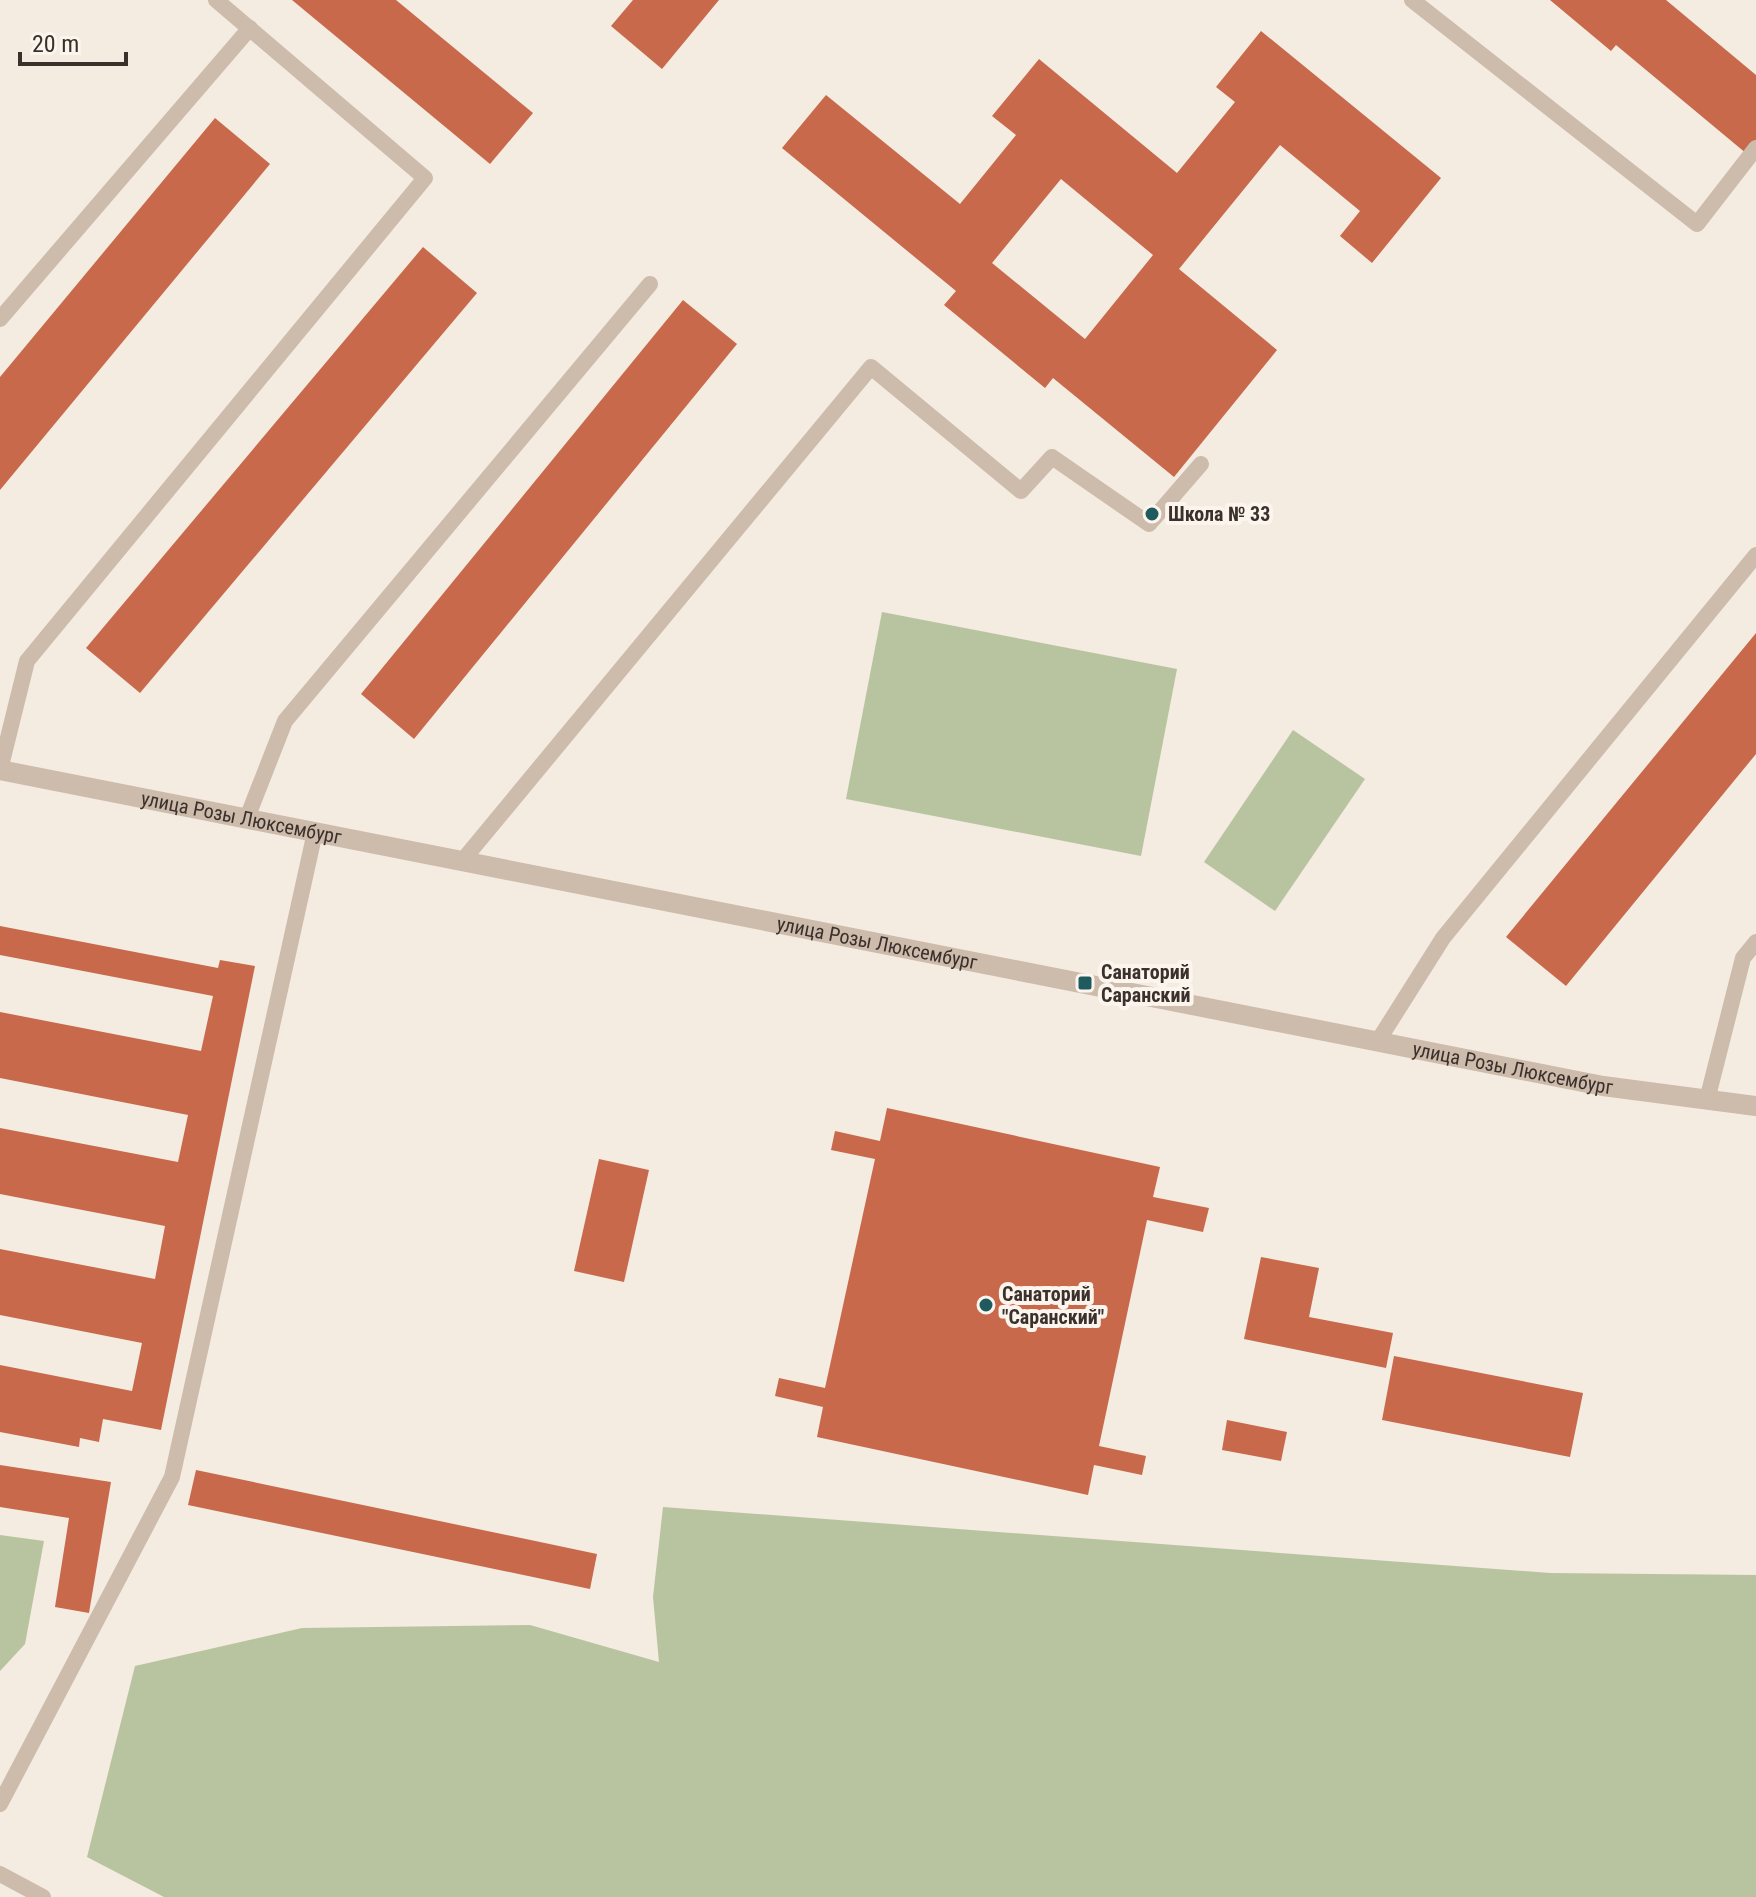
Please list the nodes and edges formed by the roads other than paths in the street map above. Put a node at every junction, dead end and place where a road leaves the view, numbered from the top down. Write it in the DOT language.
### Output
graph roads {
  1 [pos="216,0"];
  2 [pos="1412,0"];
  3 [pos="250,28"];
  4 [pos="1756,148"];
  5 [pos="650,284"];
  6 [pos="0,319"];
  7 [pos="1201,464"];
  8 [pos="1756,555"];
  9 [pos="0,770"];
  10 [pos="247,818"];
  11 [pos="315,832"];
  12 [pos="463,860"];
  13 [pos="1756,942"];
  14 [pos="1378,1041"];
  15 [pos="1707,1100"];
  16 [pos="1756,1106"];
  17 [pos="0,1804"];
  18 [pos="0,1874"];
  19 [pos="43,1897"];
  1 -- 3 [label="lane"];
  2 -- 4 [label="lane"];
  3 -- 6 [label="lane"];
  3 -- 9 [label="lane"];
  5 -- 10 [label="lane"];
  7 -- 12 [label="lane"];
  8 -- 14 [label="lane"];
  9 -- 10 [label="street, улица Розы Люксембург"];
  10 -- 11 [label="street, улица Розы Люксембург"];
  11 -- 12 [label="street, улица Розы Люксембург"];
  11 -- 17 [label="lane"];
  12 -- 14 [label="street, улица Розы Люксембург"];
  13 -- 15 [label="lane"];
  14 -- 15 [label="street, улица Розы Люксембург"];
  15 -- 16 [label="street, улица Розы Люксембург"];
  18 -- 19 [label="lane"];
}
